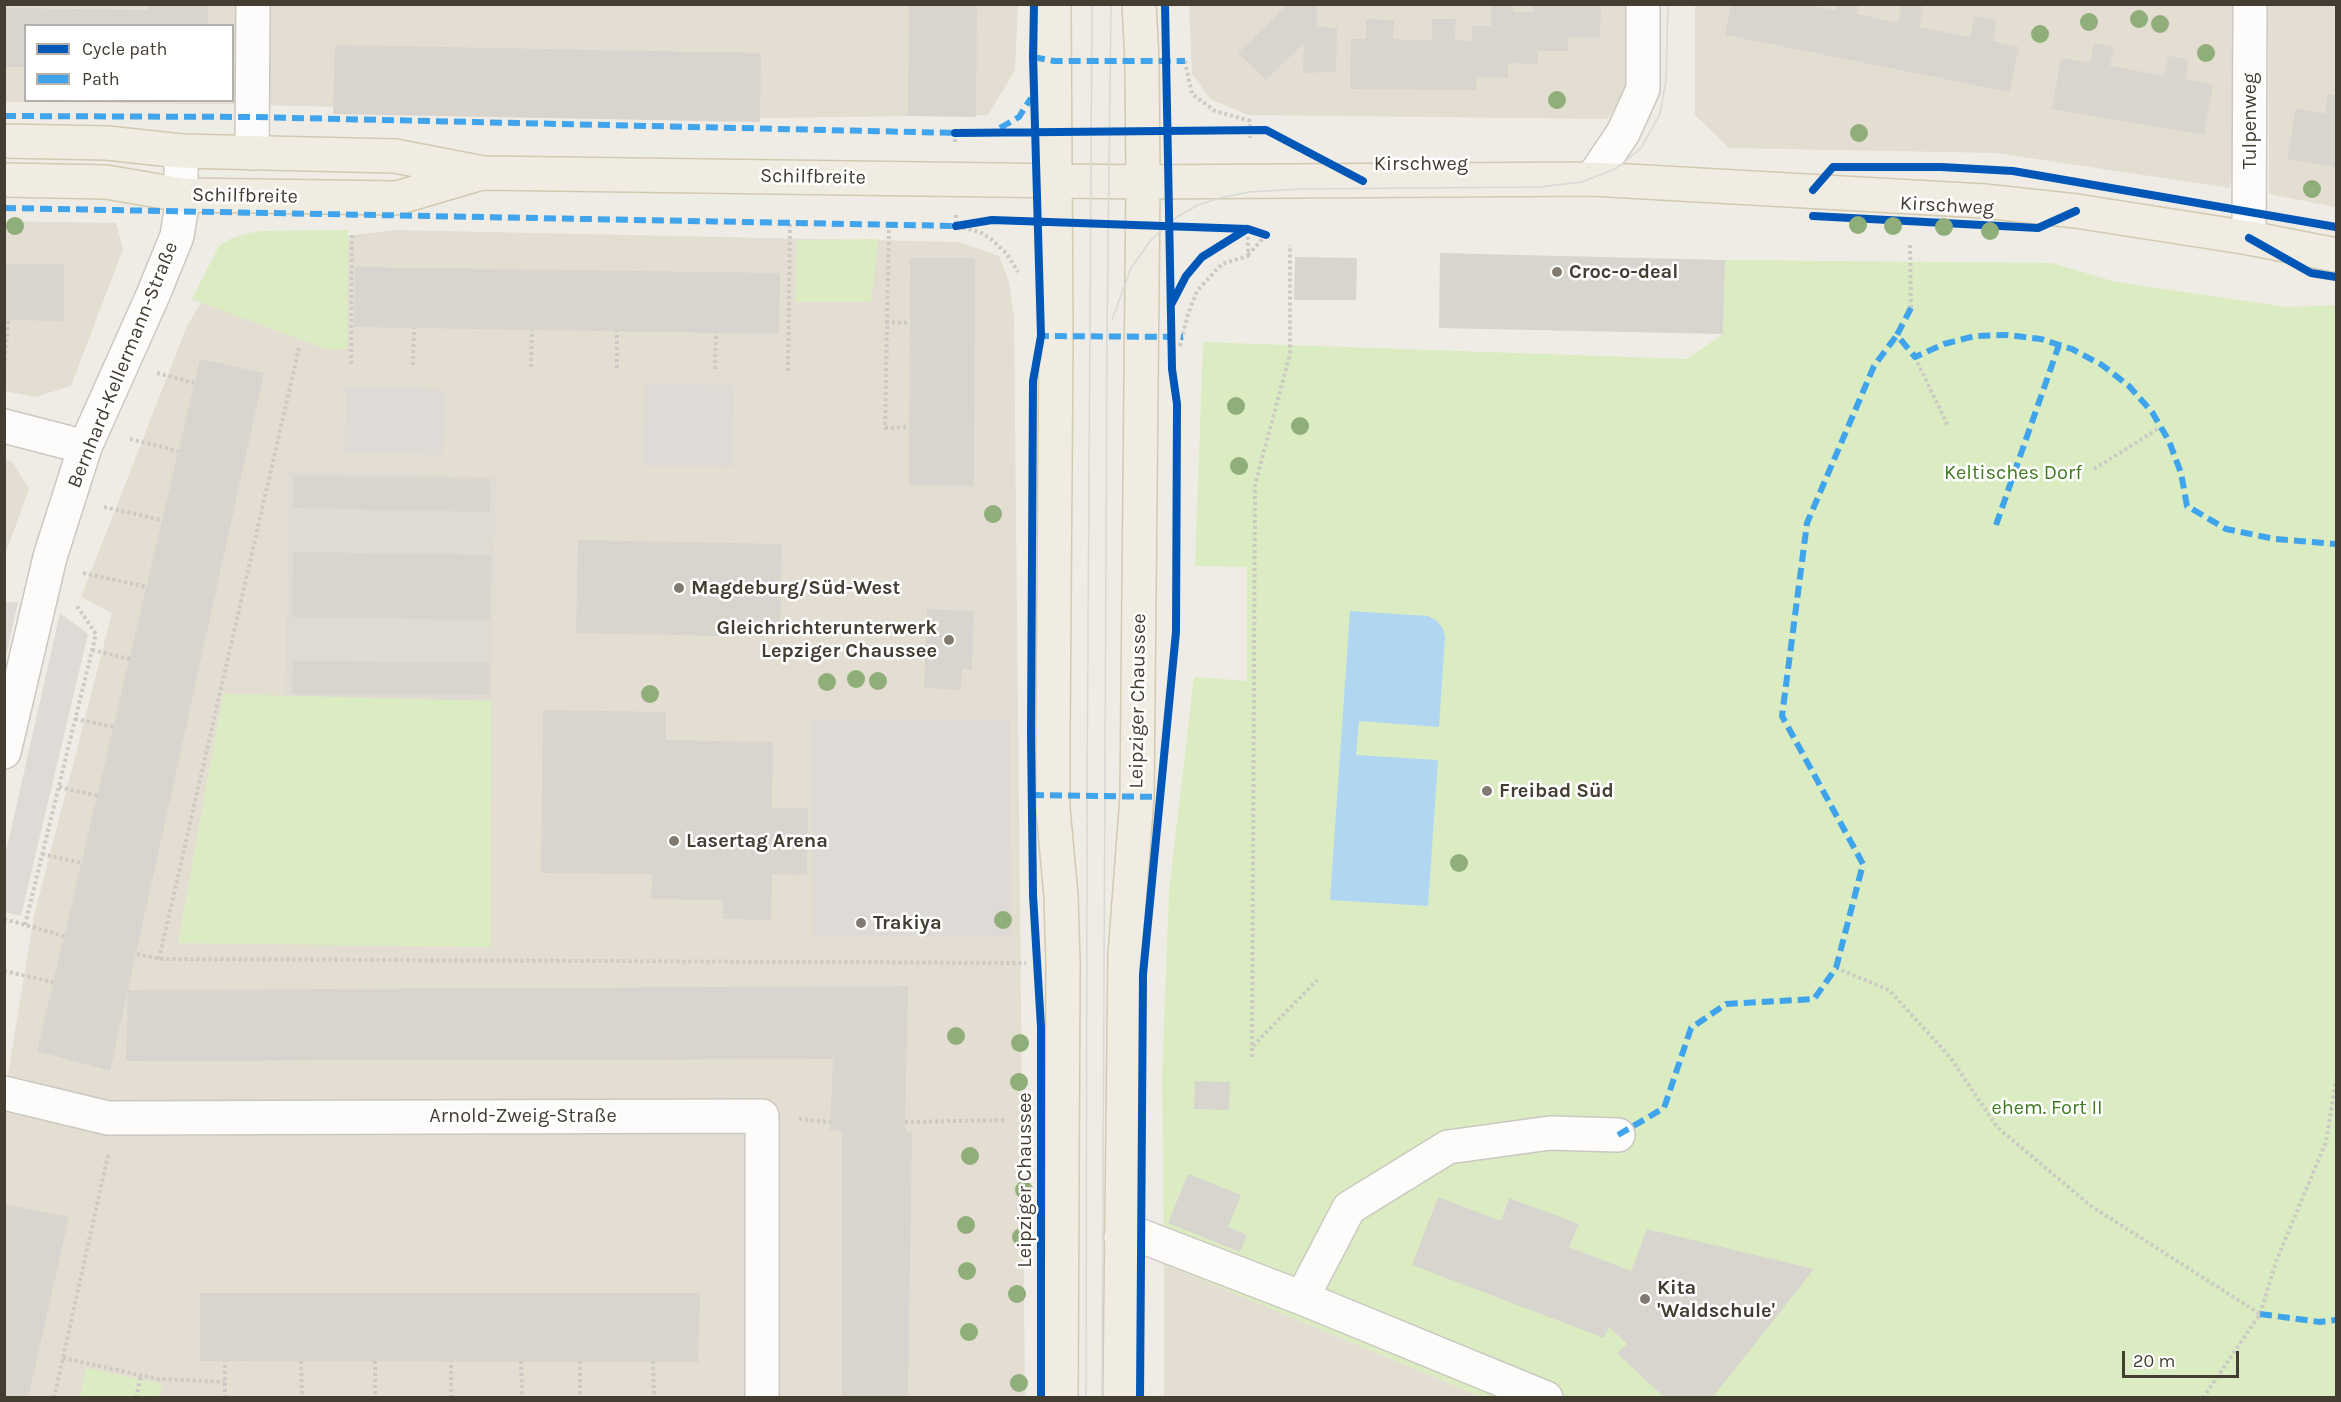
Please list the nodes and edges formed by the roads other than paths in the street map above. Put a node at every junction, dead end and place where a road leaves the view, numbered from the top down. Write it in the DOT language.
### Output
graph roads {
  1 [pos="254,4"];
  2 [pos="1054,4"];
  3 [pos="1139,4"];
  4 [pos="1643,4"];
  5 [pos="2250,4"];
  6 [pos="4,141"];
  7 [pos="181,151"];
  8 [pos="252,153"];
  9 [pos="483,173"];
  10 [pos="1592,179"];
  11 [pos="4,180"];
  12 [pos="1053,180"];
  13 [pos="1143,182"];
  14 [pos="182,195"];
  15 [pos="2249,238"];
  16 [pos="2337,255"];
  17 [pos="4,426"];
  18 [pos="85,447"];
  19 [pos="4,752"];
  20 [pos="4,1093"];
  21 [pos="1618,1135"];
  22 [pos="1121,1237"];
  23 [pos="1302,1298"];
  24 [pos="762,1398"];
  25 [pos="1061,1398"];
  26 [pos="1120,1398"];
  27 [pos="1546,1398"];
  1 -- 8 [label="street"];
  2 -- 12 [label="main road, Leipziger Chaussee"];
  3 -- 13 [label="main road, Leipziger Chaussee"];
  4 -- 10 [label="street"];
  5 -- 15 [label="street, Tulpenweg"];
  6 -- 7 [label="main road, Schilfbreite"];
  7 -- 8 [label="main road, Schilfbreite"];
  7 -- 14 [label="street, Bernhard-Kellermann-Straße"];
  8 -- 9 [label="main road, Schilfbreite"];
  9 -- 12 [label="main road, Schilfbreite"];
  9 -- 14 [label="main road, Schilfbreite"];
  10 -- 13 [label="main road, Kirschweg"];
  10 -- 15 [label="main road, Kirschweg"];
  11 -- 14 [label="main road, Schilfbreite"];
  12 -- 13 [label="main road, Schilfbreite"];
  12 -- 25 [label="main road, Leipziger Chaussee"];
  13 -- 22 [label="main road, Leipziger Chaussee"];
  14 -- 18 [label="street, Bernhard-Kellermann-Straße"];
  15 -- 16 [label="main road, Kirschweg"];
  17 -- 18 [label="street"];
  18 -- 19 [label="street, Bernhard-Kellermann-Straße"];
  20 -- 24 [label="street, Arnold-Zweig-Straße"];
  21 -- 23 [label="street"];
  22 -- 23 [label="street"];
  22 -- 26 [label="main road, Leipziger Chaussee"];
  23 -- 27 [label="street"];
}
